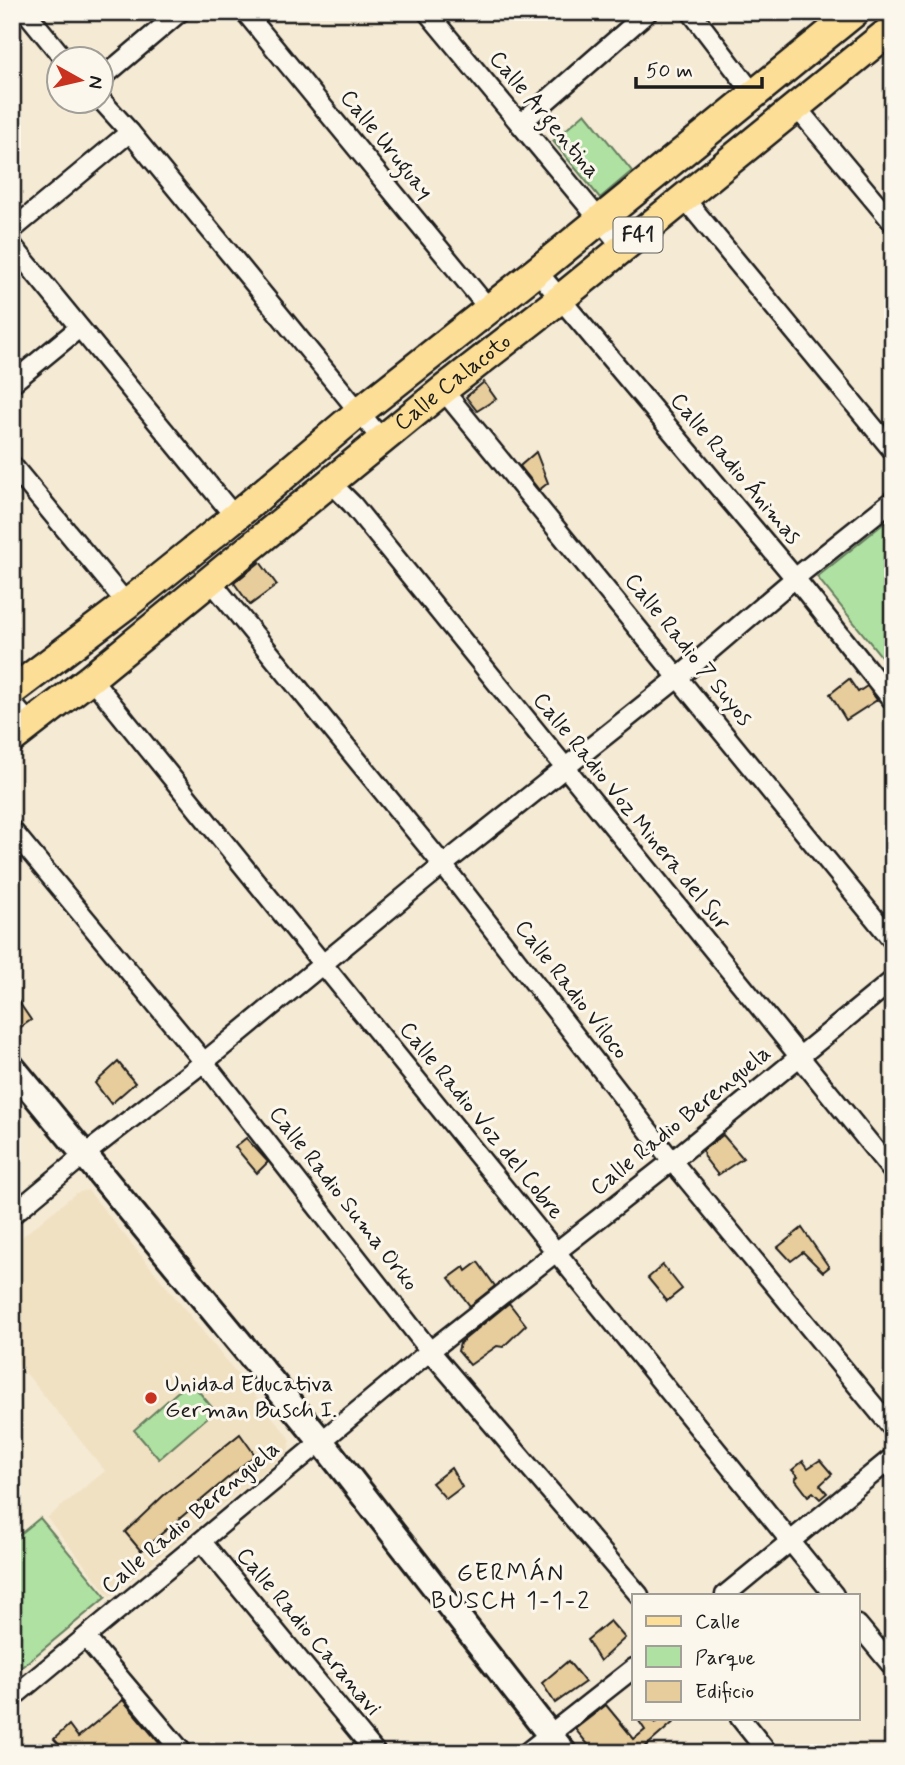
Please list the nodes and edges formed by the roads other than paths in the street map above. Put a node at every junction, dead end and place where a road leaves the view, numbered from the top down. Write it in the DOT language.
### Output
graph roads {
  1 [pos="26,12"];
  2 [pos="180,12"];
  3 [pos="245,12"];
  4 [pos="427,12"];
  5 [pos="648,12"];
  6 [pos="691,12"];
  7 [pos="855,12"];
  8 [pos="882,12"];
  9 [pos="893,26"];
  10 [pos="54,46"];
  11 [pos="116,66"];
  12 [pos="753,93"];
  13 [pos="797,108"];
  14 [pos="115,116"];
  15 [pos="520,124"];
  16 [pos="130,132"];
  17 [pos="684,198"];
  18 [pos="599,220"];
  19 [pos="893,223"];
  20 [pos="12,230"];
  21 [pos="12,246"];
  22 [pos="623,248"];
  23 [pos="537,271"];
  24 [pos="560,299"];
  25 [pos="489,309"];
  26 [pos="79,328"];
  27 [pos="12,383"];
  28 [pos="443,390"];
  29 [pos="359,412"];
  30 [pos="383,441"];
  31 [pos="893,451"];
  32 [pos="12,465"];
  33 [pos="331,483"];
  34 [pos="893,500"];
  35 [pos="235,517"];
  36 [pos="795,578"];
  37 [pos="210,580"];
  38 [pos="127,604"];
  39 [pos="679,677"];
  40 [pos="91,678"];
  41 [pos="12,691"];
  42 [pos="893,701"];
  43 [pos="18,722"];
  44 [pos="564,769"];
  45 [pos="12,830"];
  46 [pos="443,865"];
  47 [pos="893,942"];
  48 [pos="322,965"];
  49 [pos="893,980"];
  50 [pos="799,1058"];
  51 [pos="204,1062"];
  52 [pos="12,1067"];
  53 [pos="84,1155"];
  54 [pos="672,1161"];
  55 [pos="893,1172"];
  56 [pos="12,1215"];
  57 [pos="556,1252"];
  58 [pos="430,1351"];
  59 [pos="893,1429"];
  60 [pos="321,1441"];
  61 [pos="893,1457"];
  62 [pos="202,1542"];
  63 [pos="790,1542"];
  64 [pos="638,1594"];
  65 [pos="726,1594"];
  66 [pos="833,1594"];
  67 [pos="860,1627"];
  68 [pos="86,1638"];
  69 [pos="893,1667"];
  70 [pos="632,1670"];
  71 [pos="12,1698"];
  72 [pos="742,1720"];
  73 [pos="557,1744"];
  74 [pos="183,1753"];
  75 [pos="376,1753"];
  76 [pos="526,1753"];
  77 [pos="768,1753"];
  1 -- 10 [label="street"];
  2 -- 11 [label="street"];
  3 -- 25 [label="street, Calle Uruguay"];
  4 -- 15 [label="street, Calle Argentina"];
  5 -- 15 [label="street"];
  6 -- 12 [label="street"];
  7 -- 12 [label="main road, Calle Calacoto / F41"];
  8 -- 9 [label="street"];
  9 -- 13 [label="main road, Calle Calacoto / F41"];
  12 -- 18 [label="main road, Calle Calacoto / F41"];
  13 -- 17 [label="main road, Calle Calacoto / F41"];
  13 -- 19 [label="street"];
  14 -- 16 [label="street"];
  15 -- 18 [label="street, Calle Argentina"];
  16 -- 20 [label="street"];
  16 -- 29 [label="street"];
  17 -- 22 [label="main road, Calle Calacoto / F41"];
  17 -- 31 [label="street"];
  18 -- 22 [label="street, Calle Argentina"];
  18 -- 23 [label="main road, Calle Calacoto / F41"];
  21 -- 26 [label="street"];
  22 -- 24 [label="main road, Calle Calacoto / F41"];
  23 -- 24 [label="street, Calle Radio Ánimas"];
  23 -- 25 [label="main road, Calle Calacoto / F41"];
  24 -- 28 [label="main road, Calle Calacoto / F41"];
  24 -- 36 [label="street, Calle Radio Ánimas"];
  25 -- 29 [label="main road, Calle Calacoto / F41"];
  26 -- 27 [label="street"];
  26 -- 35 [label="street"];
  28 -- 30 [label="main road, Calle Calacoto / F41"];
  28 -- 39 [label="street, Calle Radio 7 Suyos"];
  29 -- 30 [label="street"];
  29 -- 35 [label="main road, Calle Calacoto / F41"];
  30 -- 33 [label="main road, Calle Calacoto / F41"];
  32 -- 38 [label="street"];
  33 -- 37 [label="main road, Calle Calacoto / F41"];
  33 -- 44 [label="street, Calle Radio Voz Minera del Sur"];
  34 -- 36 [label="street"];
  35 -- 38 [label="main road, Calle Calacoto / F41"];
  36 -- 39 [label="street"];
  36 -- 42 [label="street, Calle Radio Ánimas"];
  37 -- 40 [label="main road, Calle Calacoto / F41"];
  37 -- 46 [label="street, Calle Radio Viloco"];
  38 -- 41 [label="main road, Calle Calacoto / F41"];
  39 -- 44 [label="street"];
  39 -- 47 [label="street, Calle Radio 7 Suyos"];
  40 -- 43 [label="main road, Calle Calacoto / F41"];
  40 -- 48 [label="street, Calle Radio Voz del Cobre"];
  44 -- 46 [label="street"];
  44 -- 50 [label="street, Calle Radio Voz Minera del Sur"];
  45 -- 51 [label="street, Calle Radio Suma Orko"];
  46 -- 48 [label="street"];
  46 -- 54 [label="street, Calle Radio Viloco"];
  48 -- 51 [label="street"];
  48 -- 57 [label="street, Calle Radio Voz del Cobre"];
  49 -- 50 [label="street, Calle Radio Berenguela"];
  50 -- 54 [label="street, Calle Radio Berenguela"];
  50 -- 55 [label="street, Calle Radio Voz Minera del Sur"];
  51 -- 53 [label="street"];
  51 -- 58 [label="street, Calle Radio Suma Orko"];
  52 -- 53 [label="street"];
  53 -- 56 [label="street"];
  53 -- 60 [label="street"];
  54 -- 57 [label="street, Calle Radio Berenguela"];
  54 -- 59 [label="street, Calle Radio Viloco"];
  57 -- 58 [label="street, Calle Radio Berenguela"];
  57 -- 63 [label="street, Calle Radio Voz del Cobre"];
  58 -- 60 [label="street, Calle Radio Berenguela"];
  58 -- 64 [label="street, Calle Radio Suma Orko"];
  60 -- 62 [label="street, Calle Radio Berenguela"];
  60 -- 73 [label="street"];
  61 -- 63 [label="street"];
  62 -- 68 [label="street, Calle Radio Berenguela"];
  62 -- 75 [label="street, Calle Radio Caranavi"];
  63 -- 65 [label="street"];
  63 -- 66 [label="street, Calle Radio Voz del Cobre"];
  67 -- 69 [label="street"];
  68 -- 71 [label="street, Calle Radio Berenguela"];
  68 -- 74 [label="street"];
  70 -- 73 [label="street"];
  72 -- 77 [label="street"];
  73 -- 76 [label="street"];
}
